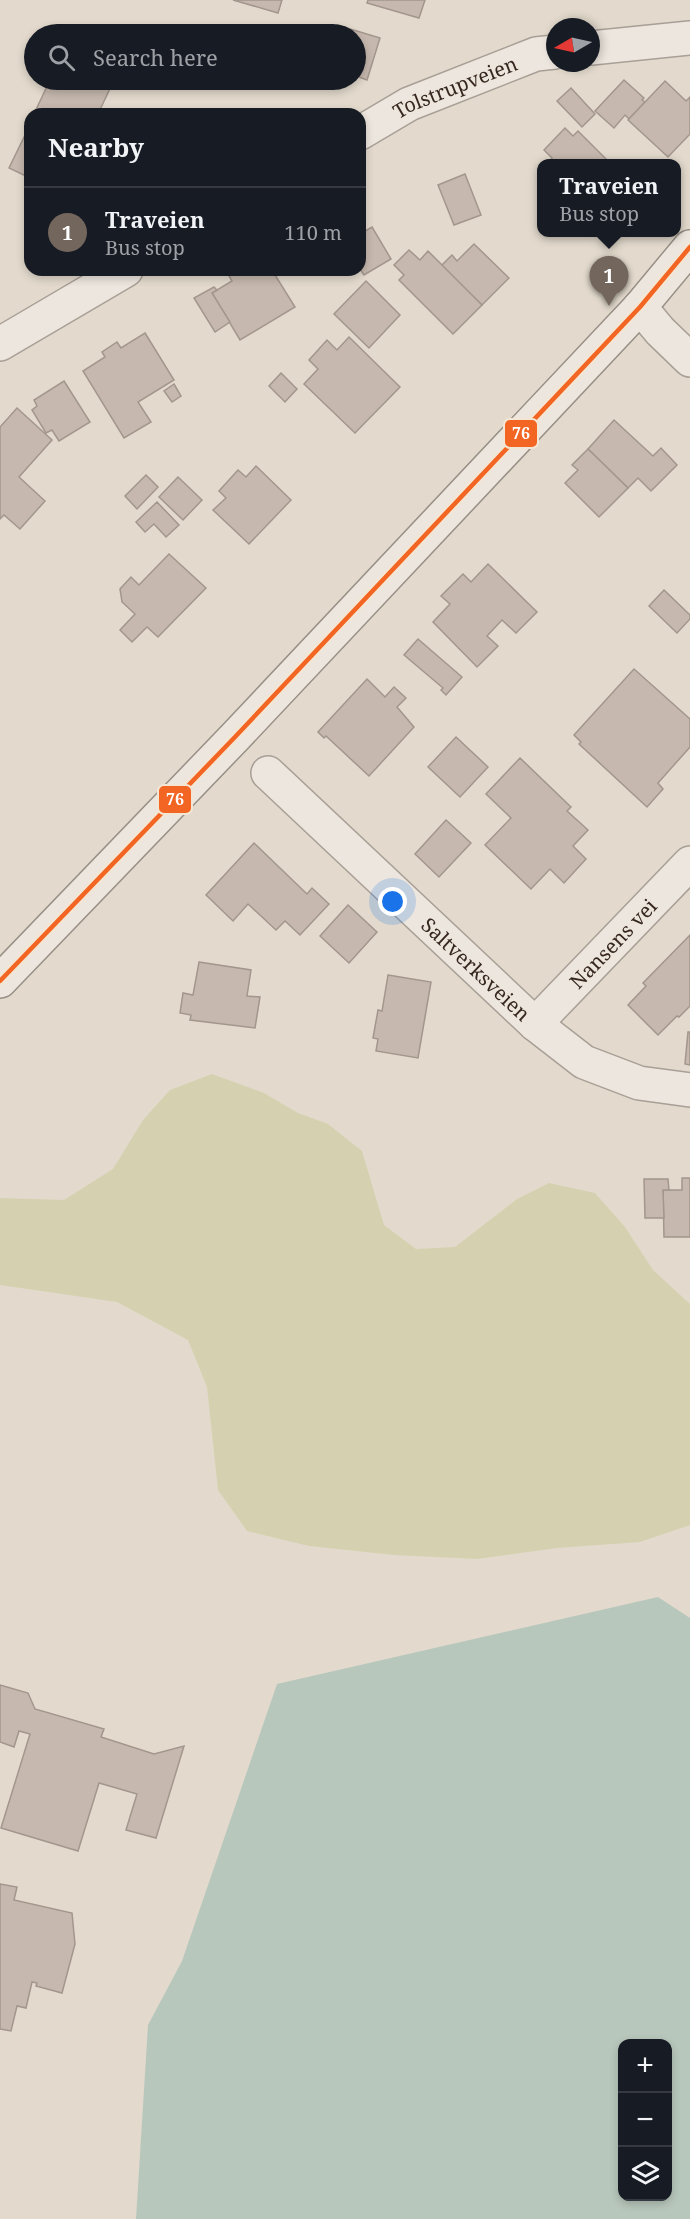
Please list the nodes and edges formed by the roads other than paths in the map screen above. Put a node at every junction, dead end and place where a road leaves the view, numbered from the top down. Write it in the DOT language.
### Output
graph roads {
  1 [pos="690,38"];
  2 [pos="600,47"];
  3 [pos="546,53"];
  4 [pos="366,129"];
  5 [pos="690,247"];
  6 [pos="116,276"];
  7 [pos="640,307"];
  8 [pos="0,344"];
  9 [pos="690,360"];
  10 [pos="268,773"];
  11 [pos="690,863"];
  12 [pos="0,981"];
  13 [pos="535,1024"];
  14 [pos="690,1090"];
  1 -- 2 [label="street"];
  3 -- 4 [label="street, Tolstrupveien"];
  5 -- 7 [label="street"];
  6 -- 8 [label="street"];
  7 -- 9 [label="street"];
  7 -- 12 [label="street"];
  10 -- 13 [label="street, Saltverksveien"];
  11 -- 13 [label="street, Nansens vei"];
  13 -- 14 [label="street, Saltverksveien"];
}
